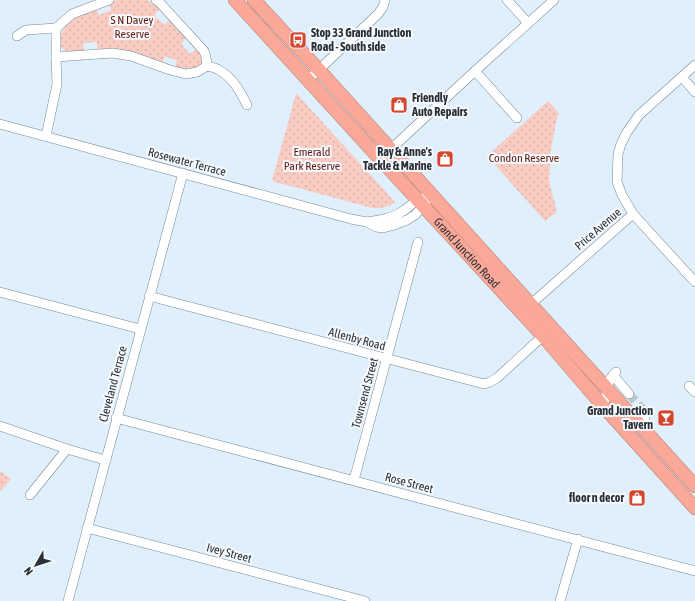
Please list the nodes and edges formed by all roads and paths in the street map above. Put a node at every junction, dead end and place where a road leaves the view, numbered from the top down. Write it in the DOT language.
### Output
graph roads {
  1 [pos="109,0"];
  2 [pos="156,0"];
  3 [pos="235,0"];
  4 [pos="254,0"];
  5 [pos="385,0"];
  6 [pos="507,0"];
  7 [pos="554,0"];
  8 [pos="528,23"];
  9 [pos="56,28"];
  10 [pos="17,36"];
  11 [pos="56,57"];
  12 [pos="695,65"];
  13 [pos="207,66"];
  14 [pos="318,70"];
  15 [pos="475,71"];
  16 [pos="682,77"];
  17 [pos="308,80"];
  18 [pos="695,92"];
  19 [pos="247,105"];
  20 [pos="517,118"];
  21 [pos="0,124"];
  22 [pos="46,136"];
  23 [pos="391,149"];
  24 [pos="380,159"];
  25 [pos="183,173"];
  26 [pos="432,195"];
  27 [pos="420,203"];
  28 [pos="633,214"];
  29 [pos="418,242"];
  30 [pos="695,282"];
  31 [pos="0,292"];
  32 [pos="149,296"];
  33 [pos="526,308"];
  34 [pos="140,329"];
  35 [pos="548,332"];
  36 [pos="386,359"];
  37 [pos="607,388"];
  38 [pos="629,394"];
  39 [pos="603,406"];
  40 [pos="643,410"];
  41 [pos="116,418"];
  42 [pos="0,426"];
  43 [pos="647,433"];
  44 [pos="67,449"];
  45 [pos="105,460"];
  46 [pos="354,480"];
  47 [pos="695,486"];
  48 [pos="30,495"];
  49 [pos="695,508"];
  50 [pos="87,528"];
  51 [pos="578,539"];
  52 [pos="695,571"];
  53 [pos="68,601"];
  54 [pos="365,601"];
  55 [pos="560,601"];
  1 -- 9 [label="street"];
  2 -- 13 [label="street"];
  3 -- 17 [label="highway, Grand Junction Road"];
  4 -- 14 [label="highway, Grand Junction Road"];
  5 -- 14 [label="street"];
  6 -- 8 [label="street"];
  7 -- 8 [label="street"];
  8 -- 15 [label="street"];
  9 -- 10 [label="street"];
  9 -- 11 [label="street"];
  11 -- 13 [label="street"];
  11 -- 22 [label="street"];
  12 -- 16 [label="street, Price Avenue"];
  13 -- 19 [label="street"];
  14 -- 17 [label="street"];
  14 -- 23 [label="highway, Grand Junction Road"];
  15 -- 20 [label="street"];
  15 -- 23 [label="street"];
  16 -- 18 [label="street"];
  16 -- 28 [label="street, Price Avenue"];
  17 -- 24 [label="highway, Grand Junction Road"];
  21 -- 22 [label="street, Rosewater Terrace"];
  22 -- 25 [label="street, Rosewater Terrace"];
  23 -- 24 [label="highway"];
  23 -- 26 [label="highway, Grand Junction Road"];
  24 -- 27 [label="highway, Grand Junction Road"];
  25 -- 27 [label="street, Rosewater Terrace"];
  25 -- 32 [label="street, Cleveland Terrace"];
  26 -- 27 [label="street, Rosewater Terrace"];
  26 -- 33 [label="highway, Grand Junction Road"];
  27 -- 33 [label="highway, Grand Junction Road"];
  28 -- 30 [label="street"];
  28 -- 33 [label="street, Price Avenue"];
  29 -- 36 [label="street, Townsend Street"];
  31 -- 34 [label="street"];
  32 -- 34 [label="street, Cleveland Terrace"];
  32 -- 36 [label="street, Allenby Road"];
  33 -- 35 [label="highway, Grand Junction Road"];
  34 -- 41 [label="street, Cleveland Terrace"];
  35 -- 36 [label="street, Allenby Road"];
  35 -- 37 [label="highway, Grand Junction Road"];
  35 -- 39 [label="highway, Grand Junction Road"];
  36 -- 46 [label="street, Townsend Street"];
  37 -- 38 [label="street"];
  37 -- 39 [label="street"];
  37 -- 43 [label="highway, Grand Junction Road"];
  39 -- 49 [label="highway, Grand Junction Road"];
  40 -- 43 [label="street"];
  41 -- 45 [label="street, Cleveland Terrace"];
  41 -- 46 [label="street, Rose Street"];
  42 -- 44 [label="street"];
  43 -- 47 [label="highway, Grand Junction Road"];
  44 -- 45 [label="street"];
  44 -- 48 [label="street"];
  45 -- 50 [label="street, Cleveland Terrace"];
  46 -- 51 [label="street, Rose Street"];
  50 -- 53 [label="street, Cleveland Terrace"];
  50 -- 54 [label="street, Ivey Street"];
  51 -- 52 [label="street, Rose Street"];
  51 -- 55 [label="street"];
}
